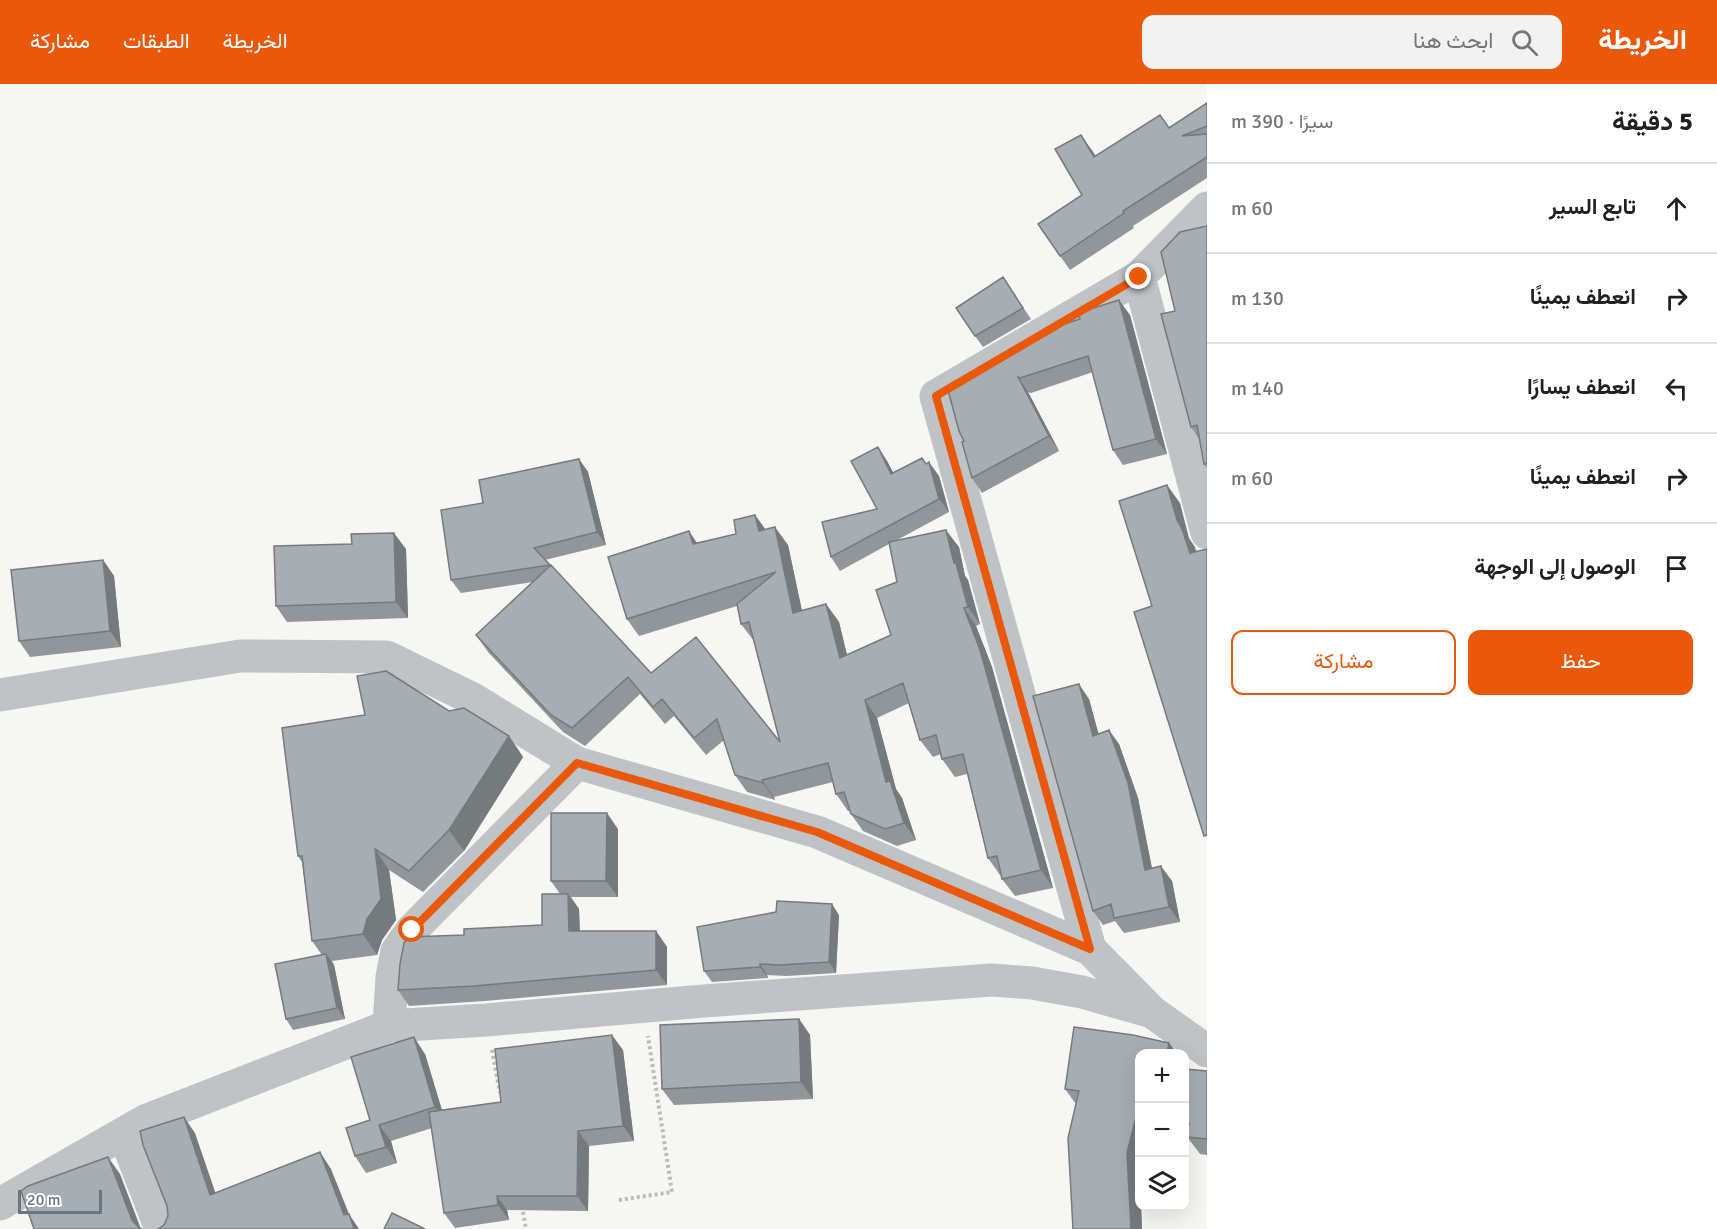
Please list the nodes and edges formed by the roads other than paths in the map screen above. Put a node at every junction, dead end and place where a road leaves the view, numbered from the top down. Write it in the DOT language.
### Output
graph roads {
  1 [pos="1207,208"];
  2 [pos="1139,277"];
  3 [pos="1207,533"];
  4 [pos="0,694"];
  5 [pos="577,763"];
  6 [pos="1090,949"];
  7 [pos="1152,1012"];
  8 [pos="389,1026"];
  9 [pos="1207,1051"];
  10 [pos="124,1133"];
  11 [pos="0,1204"];
  12 [pos="161,1229"];
  1 -- 2 [label="street"];
  2 -- 3 [label="street"];
  2 -- 6 [label="street"];
  4 -- 5 [label="street"];
  5 -- 6 [label="street"];
  5 -- 8 [label="street"];
  6 -- 7 [label="street"];
  7 -- 8 [label="street"];
  7 -- 9 [label="street"];
  8 -- 10 [label="street"];
  10 -- 11 [label="street"];
  10 -- 12 [label="street"];
}
